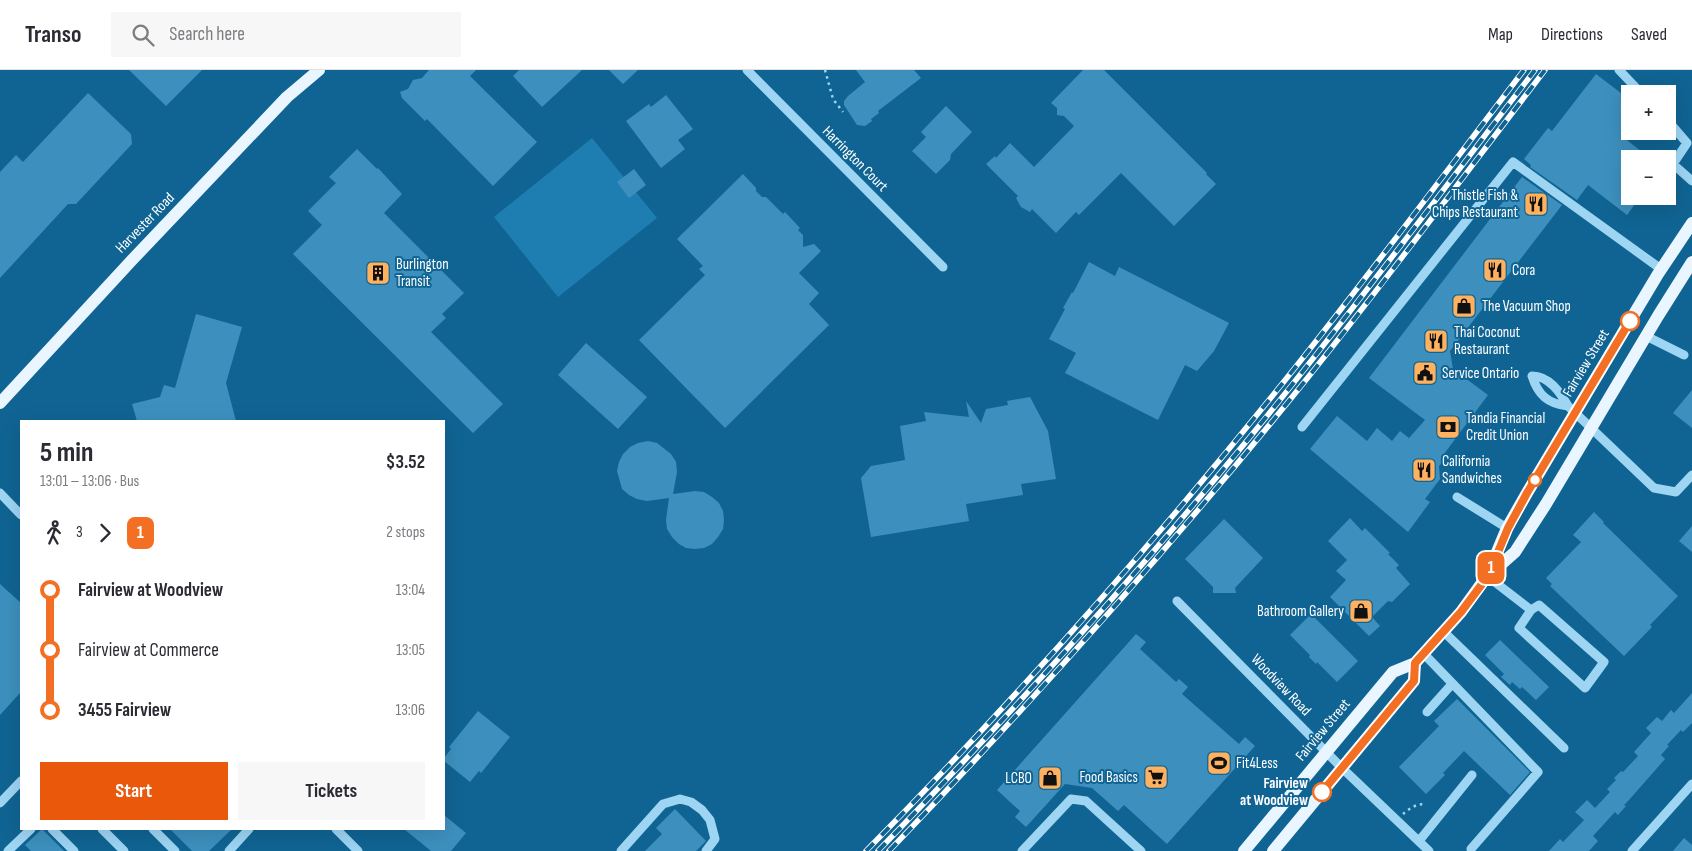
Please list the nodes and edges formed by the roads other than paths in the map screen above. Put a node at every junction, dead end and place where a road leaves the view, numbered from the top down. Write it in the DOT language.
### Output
graph roads {
  1 [pos="319,70"];
  2 [pos="747,70"];
  3 [pos="1620,70"];
  4 [pos="1634,85"];
  5 [pos="1676,130"];
  6 [pos="1692,181"];
  7 [pos="1692,223"];
  8 [pos="1692,262"];
  9 [pos="943,267"];
  10 [pos="1661,269"];
  11 [pos="1646,336"];
  12 [pos="1684,355"];
  13 [pos="0,403"];
  14 [pos="1571,409"];
  15 [pos="1302,427"];
  16 [pos="1592,428"];
  17 [pos="1692,475"];
  18 [pos="0,493"];
  19 [pos="1457,497"];
  20 [pos="20,514"];
  21 [pos="1508,528"];
  22 [pos="1488,576"];
  23 [pos="1178,600"];
  24 [pos="1531,610"];
  25 [pos="1444,632"];
  26 [pos="1420,659"];
  27 [pos="1452,684"];
  28 [pos="1427,712"];
  29 [pos="1564,748"];
  30 [pos="1326,751"];
  31 [pos="1342,768"];
  32 [pos="1472,775"];
  33 [pos="20,781"];
  34 [pos="1692,784"];
  35 [pos="0,803"];
  36 [pos="29,830"];
  37 [pos="53,830"];
  38 [pos="103,830"];
  39 [pos="154,830"];
  40 [pos="248,830"];
  41 [pos="337,830"];
  42 [pos="1419,841"];
  43 [pos="14,849"];
  44 [pos="1471,849"];
  45 [pos="74,851"];
  46 [pos="124,851"];
  47 [pos="175,851"];
  48 [pos="229,851"];
  49 [pos="358,851"];
  50 [pos="621,851"];
  51 [pos="706,851"];
  52 [pos="1022,851"];
  53 [pos="1141,851"];
  54 [pos="1244,851"];
  55 [pos="1273,851"];
  56 [pos="1429,851"];
  57 [pos="1632,851"];
  1 -- 13 [label="main road, Harvester Road"];
  2 -- 9 [label="street, Harrington Court"];
  3 -- 4 [label="street"];
  5 -- 6 [label="street"];
  7 -- 10 [label="main road, Fairview Street"];
  8 -- 11 [label="main road, Fairview Street"];
  10 -- 14 [label="main road, Fairview Street"];
  10 -- 15 [label="street"];
  11 -- 12 [label="street"];
  11 -- 16 [label="main road, Fairview Street"];
  14 -- 16 [label="street"];
  14 -- 21 [label="main road, Fairview Street"];
  16 -- 17 [label="street"];
  16 -- 22 [label="main road, Fairview Street"];
  18 -- 20 [label="street"];
  19 -- 21 [label="street"];
  21 -- 22 [label="main road, Fairview Street"];
  22 -- 24 [label="street"];
  22 -- 25 [label="main road, Fairview Street"];
  23 -- 30 [label="street, Woodview Road"];
  24 -- 24 [label="street"];
  25 -- 26 [label="main road, Fairview Street"];
  25 -- 29 [label="street"];
  26 -- 27 [label="street"];
  26 -- 30 [label="main road, Fairview Street"];
  26 -- 31 [label="main road, Fairview Street"];
  27 -- 28 [label="street"];
  27 -- 44 [label="street"];
  30 -- 31 [label="street, Woodview Road"];
  30 -- 54 [label="main road, Fairview Street"];
  31 -- 42 [label="street, Woodview Road"];
  31 -- 55 [label="main road, Fairview Street"];
  32 -- 42 [label="street"];
  33 -- 35 [label="street"];
  34 -- 57 [label="street"];
  36 -- 43 [label="street"];
  37 -- 45 [label="street"];
  38 -- 46 [label="street"];
  39 -- 47 [label="street"];
  40 -- 48 [label="street"];
  41 -- 49 [label="street"];
  42 -- 56 [label="street, Woodview Road"];
  50 -- 51 [label="street"];
  52 -- 53 [label="street"];
}
